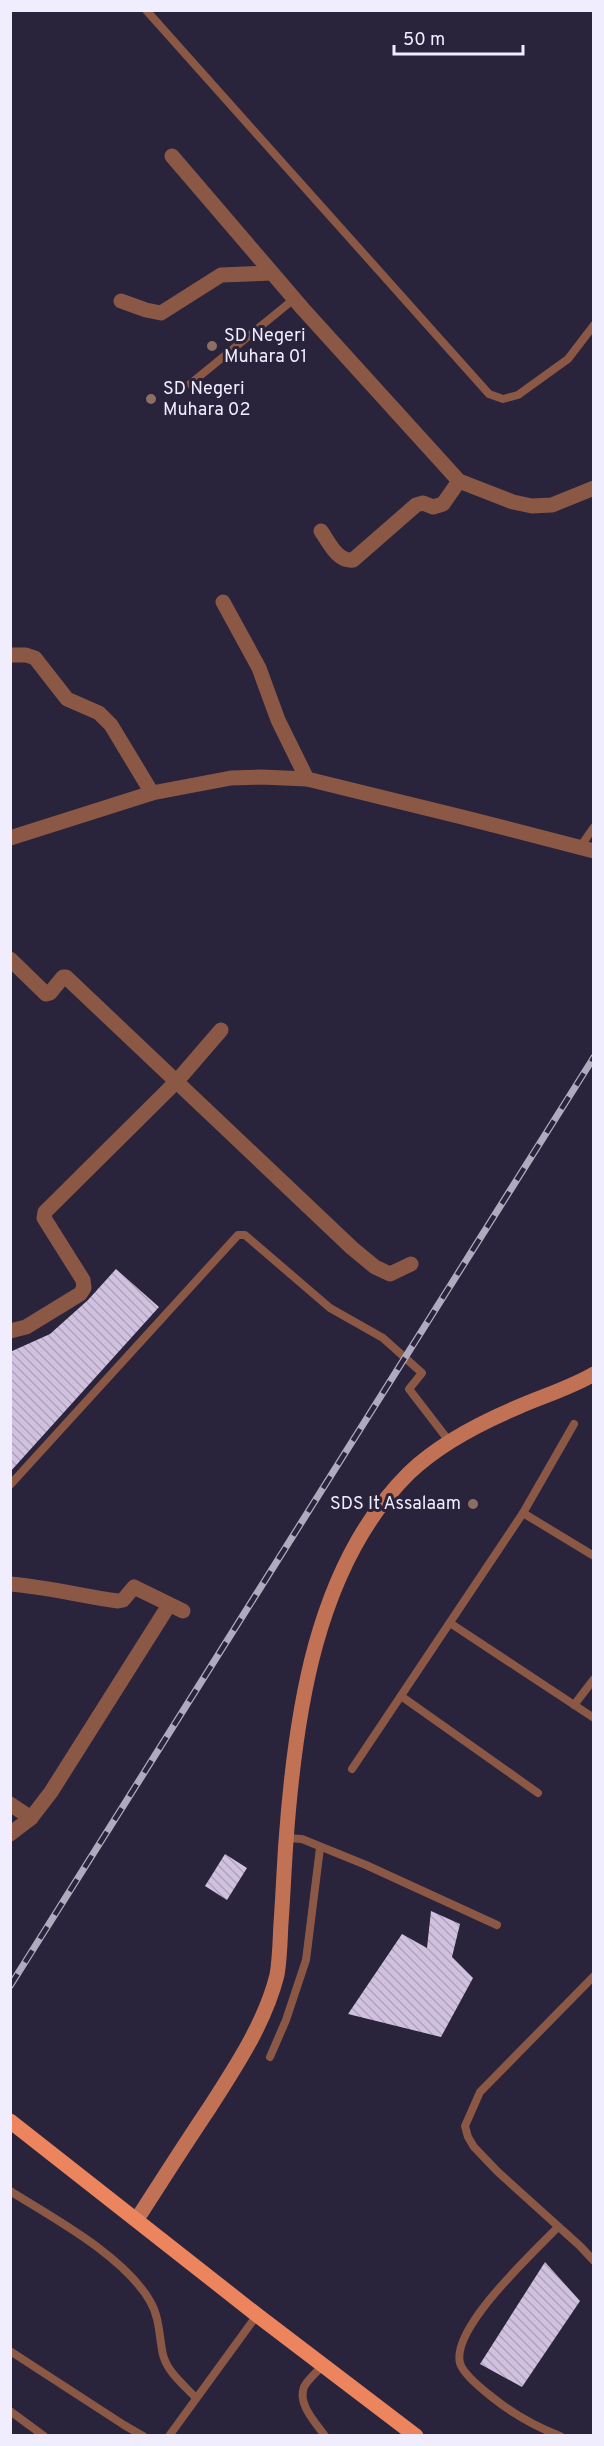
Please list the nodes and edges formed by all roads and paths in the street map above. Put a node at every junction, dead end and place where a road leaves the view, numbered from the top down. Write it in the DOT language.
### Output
graph roads {
  1 [pos="146,10"];
  2 [pos="172,156"];
  3 [pos="272,273"];
  4 [pos="294,299"];
  5 [pos="121,301"];
  6 [pos="594,326"];
  7 [pos="190,384"];
  8 [pos="459,481"];
  9 [pos="594,488"];
  10 [pos="321,531"];
  11 [pos="223,603"];
  12 [pos="10,655"];
  13 [pos="307,779"];
  14 [pos="152,793"];
  15 [pos="594,827"];
  16 [pos="10,838"];
  17 [pos="587,849"];
  18 [pos="10,959"];
  19 [pos="221,1030"];
  20 [pos="177,1081"];
  21 [pos="411,1264"];
  22 [pos="10,1331"];
  23 [pos="594,1374"];
  24 [pos="574,1424"];
  25 [pos="449,1441"];
  26 [pos="10,1485"];
  27 [pos="523,1513"];
  28 [pos="594,1556"];
  29 [pos="10,1584"];
  30 [pos="450,1623"];
  31 [pos="594,1679"];
  32 [pos="401,1696"];
  33 [pos="574,1705"];
  34 [pos="594,1718"];
  35 [pos="352,1770"];
  36 [pos="538,1793"];
  37 [pos="10,1804"];
  38 [pos="31,1818"];
  39 [pos="10,1834"];
  40 [pos="286,1838"];
  41 [pos="320,1848"];
  42 [pos="497,1925"];
  43 [pos="594,1976"];
  44 [pos="270,2057"];
  45 [pos="10,2121"];
  46 [pos="10,2191"];
  47 [pos="137,2219"];
  48 [pos="558,2228"];
  49 [pos="594,2261"];
  50 [pos="257,2315"];
  51 [pos="10,2351"];
  52 [pos="323,2365"];
  53 [pos="196,2398"];
  54 [pos="10,2411"];
  55 [pos="44,2436"];
  56 [pos="143,2436"];
  57 [pos="169,2436"];
  58 [pos="325,2436"];
  59 [pos="416,2436"];
  60 [pos="560,2436"];
  1 -- 6 [label="lane"];
  2 -- 3 [label="street"];
  3 -- 4 [label="street"];
  3 -- 5 [label="street"];
  4 -- 7 [label="lane"];
  4 -- 8 [label="street"];
  8 -- 9 [label="street"];
  8 -- 10 [label="street"];
  11 -- 13 [label="street"];
  12 -- 14 [label="street"];
  13 -- 14 [label="street"];
  13 -- 17 [label="street"];
  14 -- 16 [label="street"];
  15 -- 17 [label="lane"];
  18 -- 20 [label="street"];
  19 -- 20 [label="street"];
  20 -- 21 [label="street"];
  20 -- 22 [label="street"];
  23 -- 25 [label="street"];
  24 -- 27 [label="lane"];
  25 -- 26 [label="lane"];
  25 -- 40 [label="street"];
  27 -- 28 [label="lane"];
  27 -- 30 [label="lane"];
  29 -- 38 [label="street"];
  30 -- 32 [label="lane"];
  30 -- 33 [label="lane"];
  31 -- 33 [label="lane"];
  32 -- 35 [label="lane"];
  32 -- 36 [label="lane"];
  33 -- 34 [label="lane"];
  37 -- 38 [label="street"];
  38 -- 39 [label="street"];
  40 -- 41 [label="lane"];
  40 -- 47 [label="street"];
  41 -- 42 [label="lane"];
  41 -- 44 [label="lane"];
  43 -- 48 [label="lane"];
  45 -- 47 [label="main road"];
  46 -- 53 [label="lane"];
  47 -- 50 [label="main road"];
  48 -- 49 [label="lane"];
  48 -- 60 [label="lane"];
  50 -- 52 [label="main road"];
  50 -- 53 [label="lane"];
  51 -- 56 [label="lane"];
  52 -- 58 [label="lane"];
  52 -- 59 [label="main road"];
  53 -- 57 [label="lane"];
  54 -- 55 [label="lane"];
}
